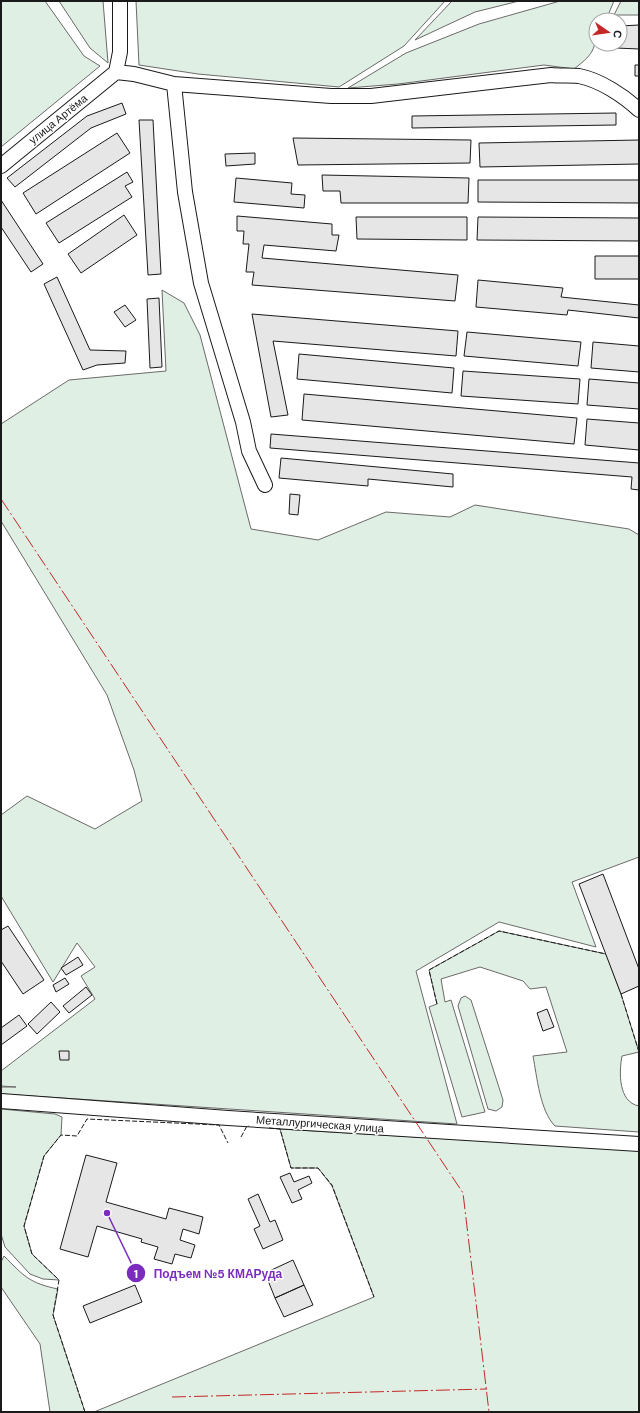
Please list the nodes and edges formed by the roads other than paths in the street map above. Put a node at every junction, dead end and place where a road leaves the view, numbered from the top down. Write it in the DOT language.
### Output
graph roads {
  1 [pos="120,1"];
  2 [pos="116,72"];
  3 [pos="174,84"];
  4 [pos="639,110"];
  5 [pos="1,166"];
  6 [pos="265,485"];
  7 [pos="1,1101"];
  8 [pos="639,1144"];
  1 -- 2 [label="street"];
  2 -- 3 [label="street"];
  2 -- 5 [label="street, улица Артёма"];
  3 -- 4 [label="street"];
  3 -- 6 [label="street"];
  7 -- 8 [label="street, Металлургическая улица"];
}
